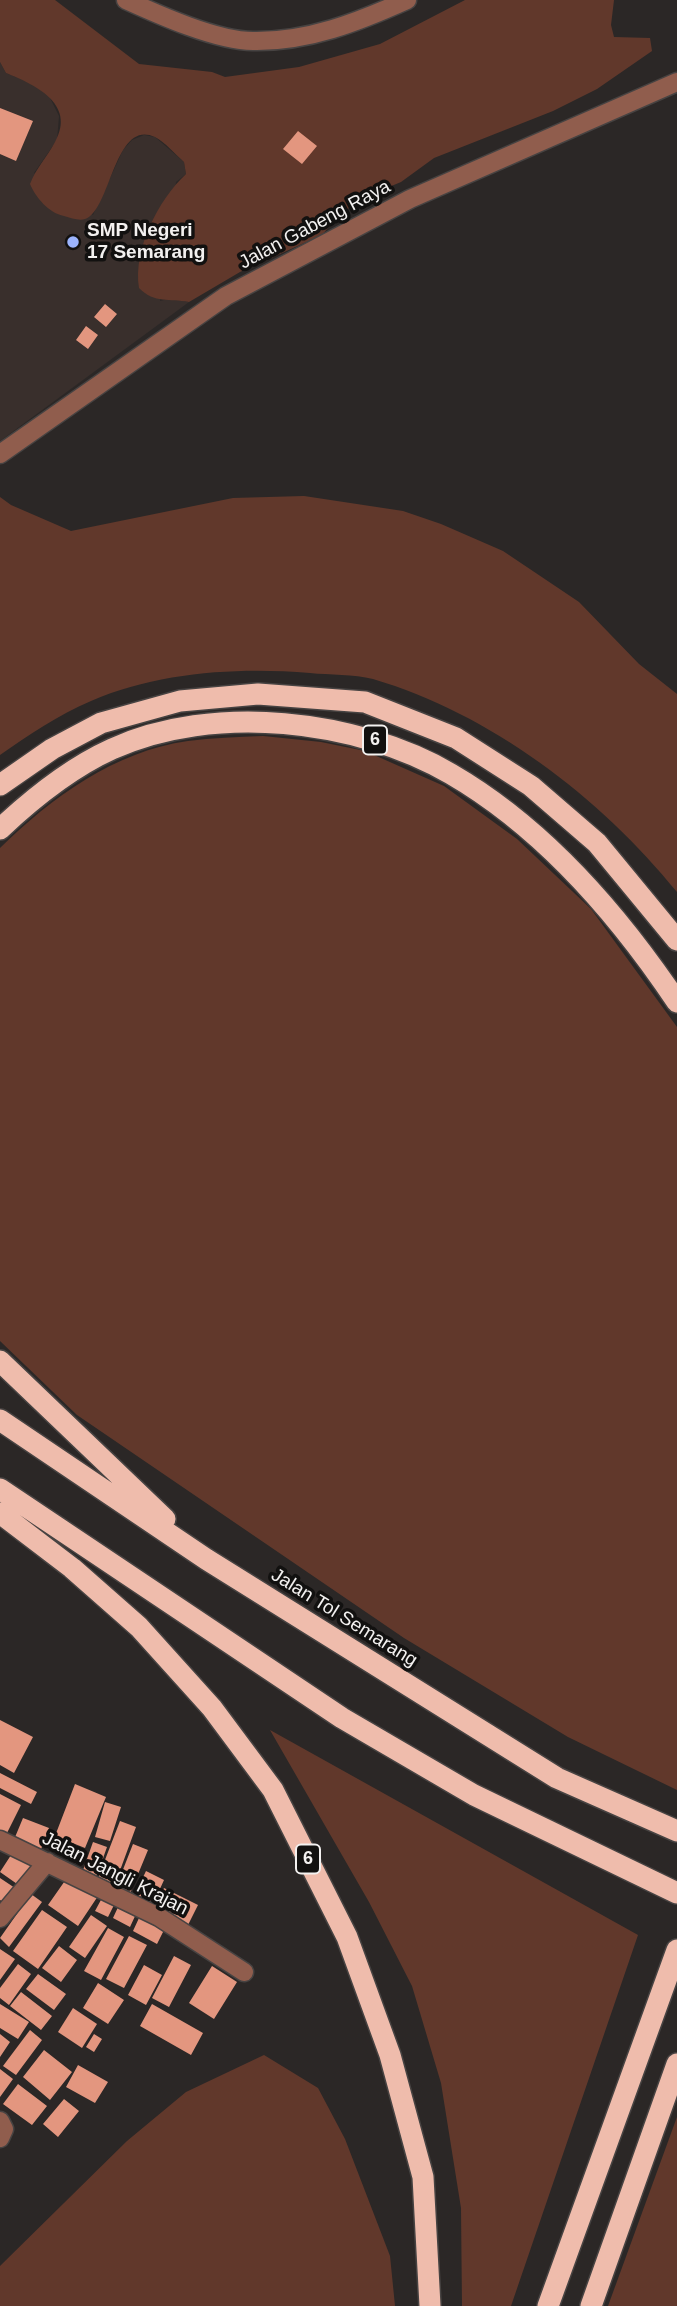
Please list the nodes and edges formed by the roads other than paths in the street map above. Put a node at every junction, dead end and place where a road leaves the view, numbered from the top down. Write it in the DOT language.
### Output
graph roads {
  1 [pos="126,0"];
  2 [pos="407,0"];
  3 [pos="677,82"];
  4 [pos="0,454"];
  5 [pos="0,785"];
  6 [pos="0,829"];
  7 [pos="677,940"];
  8 [pos="677,1002"];
  9 [pos="0,1361"];
  10 [pos="0,1420"];
  11 [pos="0,1489"];
  12 [pos="0,1513"];
  13 [pos="206,1559"];
  14 [pos="677,1831"];
  15 [pos="0,1840"];
  16 [pos="47,1862"];
  17 [pos="677,1893"];
  18 [pos="0,1918"];
  19 [pos="677,1950"];
  20 [pos="244,1972"];
  21 [pos="677,2064"];
  22 [pos="0,2121"];
  23 [pos="0,2138"];
  24 [pos="430,2306"];
  25 [pos="548,2306"];
  26 [pos="591,2306"];
  1 -- 2 [label="street"];
  3 -- 4 [label="street, Jalan Gabeng Raya"];
  5 -- 7 [label="highway, 6"];
  6 -- 8 [label="highway, 6"];
  9 -- 13 [label="highway"];
  10 -- 13 [label="highway, Jalan Tol Semarang"];
  11 -- 17 [label="highway"];
  12 -- 24 [label="highway, 6"];
  13 -- 14 [label="highway, Jalan Tol Semarang"];
  15 -- 16 [label="street, Jalan Jangli Krajan"];
  16 -- 18 [label="street"];
  16 -- 20 [label="street, Jalan Jangli Krajan"];
  19 -- 25 [label="highway"];
  21 -- 26 [label="highway"];
  22 -- 23 [label="street"];
}
